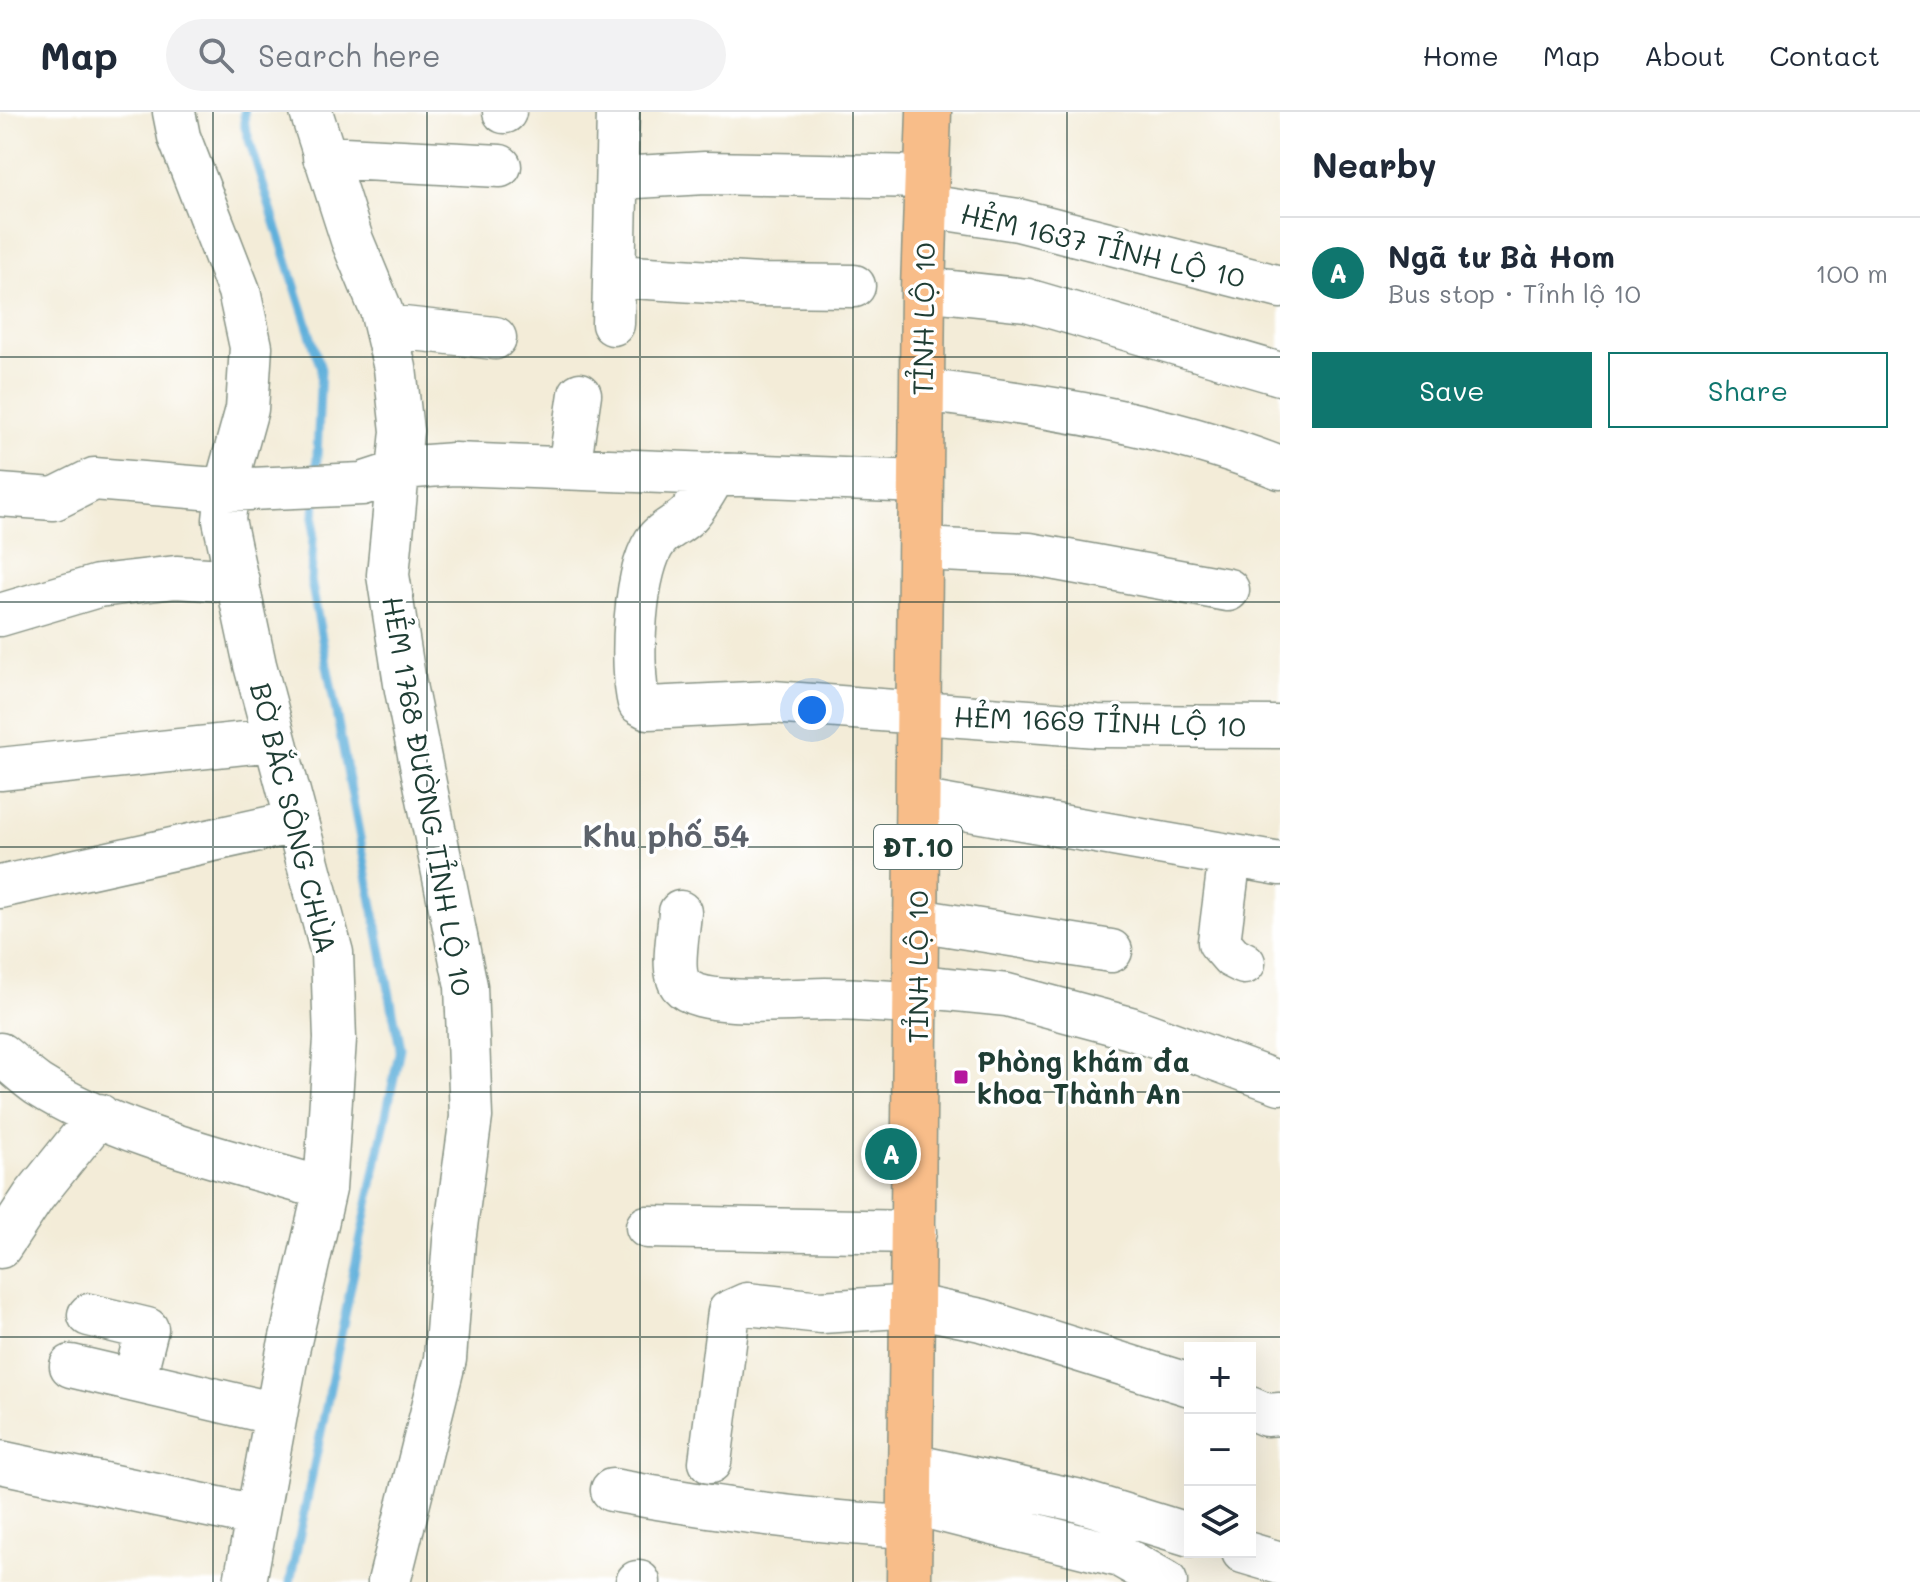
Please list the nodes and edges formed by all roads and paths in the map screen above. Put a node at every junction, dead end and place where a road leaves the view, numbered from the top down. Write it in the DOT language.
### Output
graph roads {
  1 [pos="174,112"];
  2 [pos="311,112"];
  3 [pos="618,112"];
  4 [pos="929,112"];
  5 [pos="324,157"];
  6 [pos="500,166"];
  7 [pos="619,178"];
  8 [pos="926,192"];
  9 [pos="616,276"];
  10 [pos="854,286"];
  11 [pos="1280,287"];
  12 [pos="923,289"];
  13 [pos="613,324"];
  14 [pos="385,326"];
  15 [pos="495,338"];
  16 [pos="1280,374"];
  17 [pos="922,390"];
  18 [pos="580,394"];
  19 [pos="569,468"];
  20 [pos="1280,468"];
  21 [pos="716,473"];
  22 [pos="379,479"];
  23 [pos="921,482"];
  24 [pos="247,489"];
  25 [pos="0,495"];
  26 [pos="921,549"];
  27 [pos="238,581"];
  28 [pos="1228,590"];
  29 [pos="0,615"];
  30 [pos="919,713"];
  31 [pos="1280,727"];
  32 [pos="274,740"];
  33 [pos="0,769"];
  34 [pos="918,801"];
  35 [pos="295,822"];
  36 [pos="1230,856"];
  37 [pos="1280,864"];
  38 [pos="0,887"];
  39 [pos="680,912"];
  40 [pos="917,920"];
  41 [pos="1111,951"];
  42 [pos="1244,963"];
  43 [pos="917,994"];
  44 [pos="0,1054"];
  45 [pos="1280,1083"];
  46 [pos="99,1115"];
  47 [pos="325,1189"];
  48 [pos="647,1227"];
  49 [pos="915,1232"];
  50 [pos="0,1247"];
  51 [pos="915,1306"];
  52 [pos="89,1315"];
  53 [pos="71,1366"];
  54 [pos="134,1381"];
  55 [pos="1184,1383"];
  56 [pos="1256,1411"];
  57 [pos="276,1414"];
  58 [pos="1280,1414"];
  59 [pos="0,1462"];
  60 [pos="710,1462"];
  61 [pos="612,1490"];
  62 [pos="910,1498"];
  63 [pos="256,1516"];
  64 [pos="1184,1533"];
  65 [pos="1256,1556"];
  66 [pos="1280,1563"];
  67 [pos="245,1582"];
  68 [pos="389,1582"];
  69 [pos="909,1582"];
  70 [pos="1166,1582"];
  1 -- 24 [label="street, BỜ BẮC SÔNG CHÙA"];
  2 -- 5 [label="street, HẺM 1768 ĐƯỜNG TỈNH LỘ 10"];
  3 -- 7 [label="street"];
  4 -- 8 [label="main road, TỈNH LỘ 10 / ĐT.10"];
  5 -- 6 [label="street"];
  5 -- 14 [label="street, HẺM 1768 ĐƯỜNG TỈNH LỘ 10"];
  7 -- 8 [label="street, HẺM 1637 TỈNH LỘ 10"];
  7 -- 9 [label="street"];
  8 -- 11 [label="street, HẺM 1637 TỈNH LỘ 10"];
  8 -- 12 [label="main road, TỈNH LỘ 10 / ĐT.10"];
  9 -- 10 [label="street"];
  9 -- 13 [label="street"];
  12 -- 16 [label="street"];
  12 -- 17 [label="main road, TỈNH LỘ 10 / ĐT.10"];
  14 -- 15 [label="street"];
  14 -- 22 [label="street, HẺM 1768 ĐƯỜNG TỈNH LỘ 10"];
  17 -- 20 [label="street"];
  17 -- 23 [label="main road, TỈNH LỘ 10 / ĐT.10"];
  18 -- 19 [label="street"];
  19 -- 21 [label="street"];
  19 -- 22 [label="street"];
  21 -- 23 [label="street"];
  21 -- 30 [label="street, HẺM 1669 TỈNH LỘ 10"];
  22 -- 24 [label="street"];
  22 -- 68 [label="street, HẺM 1768 ĐƯỜNG TỈNH LỘ 10"];
  23 -- 26 [label="main road, TỈNH LỘ 10 / ĐT.10"];
  24 -- 25 [label="street"];
  24 -- 27 [label="street, BỜ BẮC SÔNG CHÙA"];
  26 -- 28 [label="street"];
  26 -- 30 [label="main road, TỈNH LỘ 10 / ĐT.10"];
  27 -- 29 [label="street"];
  27 -- 32 [label="street, BỜ BẮC SÔNG CHÙA"];
  30 -- 31 [label="street, HẺM 1669 TỈNH LỘ 10"];
  30 -- 34 [label="main road, TỈNH LỘ 10 / ĐT.10"];
  32 -- 33 [label="street"];
  32 -- 35 [label="street, BỜ BẮC SÔNG CHÙA"];
  34 -- 36 [label="street"];
  34 -- 40 [label="main road, TỈNH LỘ 10 / ĐT.10"];
  35 -- 38 [label="street"];
  35 -- 47 [label="street, BỜ BẮC SÔNG CHÙA"];
  36 -- 37 [label="street"];
  36 -- 42 [label="street"];
  39 -- 43 [label="street"];
  40 -- 41 [label="street"];
  40 -- 43 [label="main road, TỈNH LỘ 10 / ĐT.10"];
  43 -- 45 [label="street"];
  43 -- 49 [label="main road, TỈNH LỘ 10 / ĐT.10"];
  44 -- 46 [label="street"];
  46 -- 47 [label="street"];
  46 -- 50 [label="street"];
  47 -- 57 [label="street, BỜ BẮC SÔNG CHÙA"];
  48 -- 49 [label="street"];
  49 -- 51 [label="main road, TỈNH LỘ 10 / ĐT.10"];
  51 -- 55 [label="street"];
  51 -- 60 [label="street"];
  51 -- 62 [label="main road, TỈNH LỘ 10 / ĐT.10"];
  52 -- 54 [label="street"];
  53 -- 54 [label="street"];
  54 -- 57 [label="street"];
  56 -- 58 [label="street"];
  57 -- 63 [label="street, BỜ BẮC SÔNG CHÙA"];
  59 -- 63 [label="street"];
  61 -- 62 [label="street"];
  62 -- 64 [label="street"];
  62 -- 69 [label="main road, TỈNH LỘ 10 / ĐT.10"];
  62 -- 70 [label="street"];
  63 -- 67 [label="street, BỜ BẮC SÔNG CHÙA"];
  65 -- 66 [label="street"];
}
